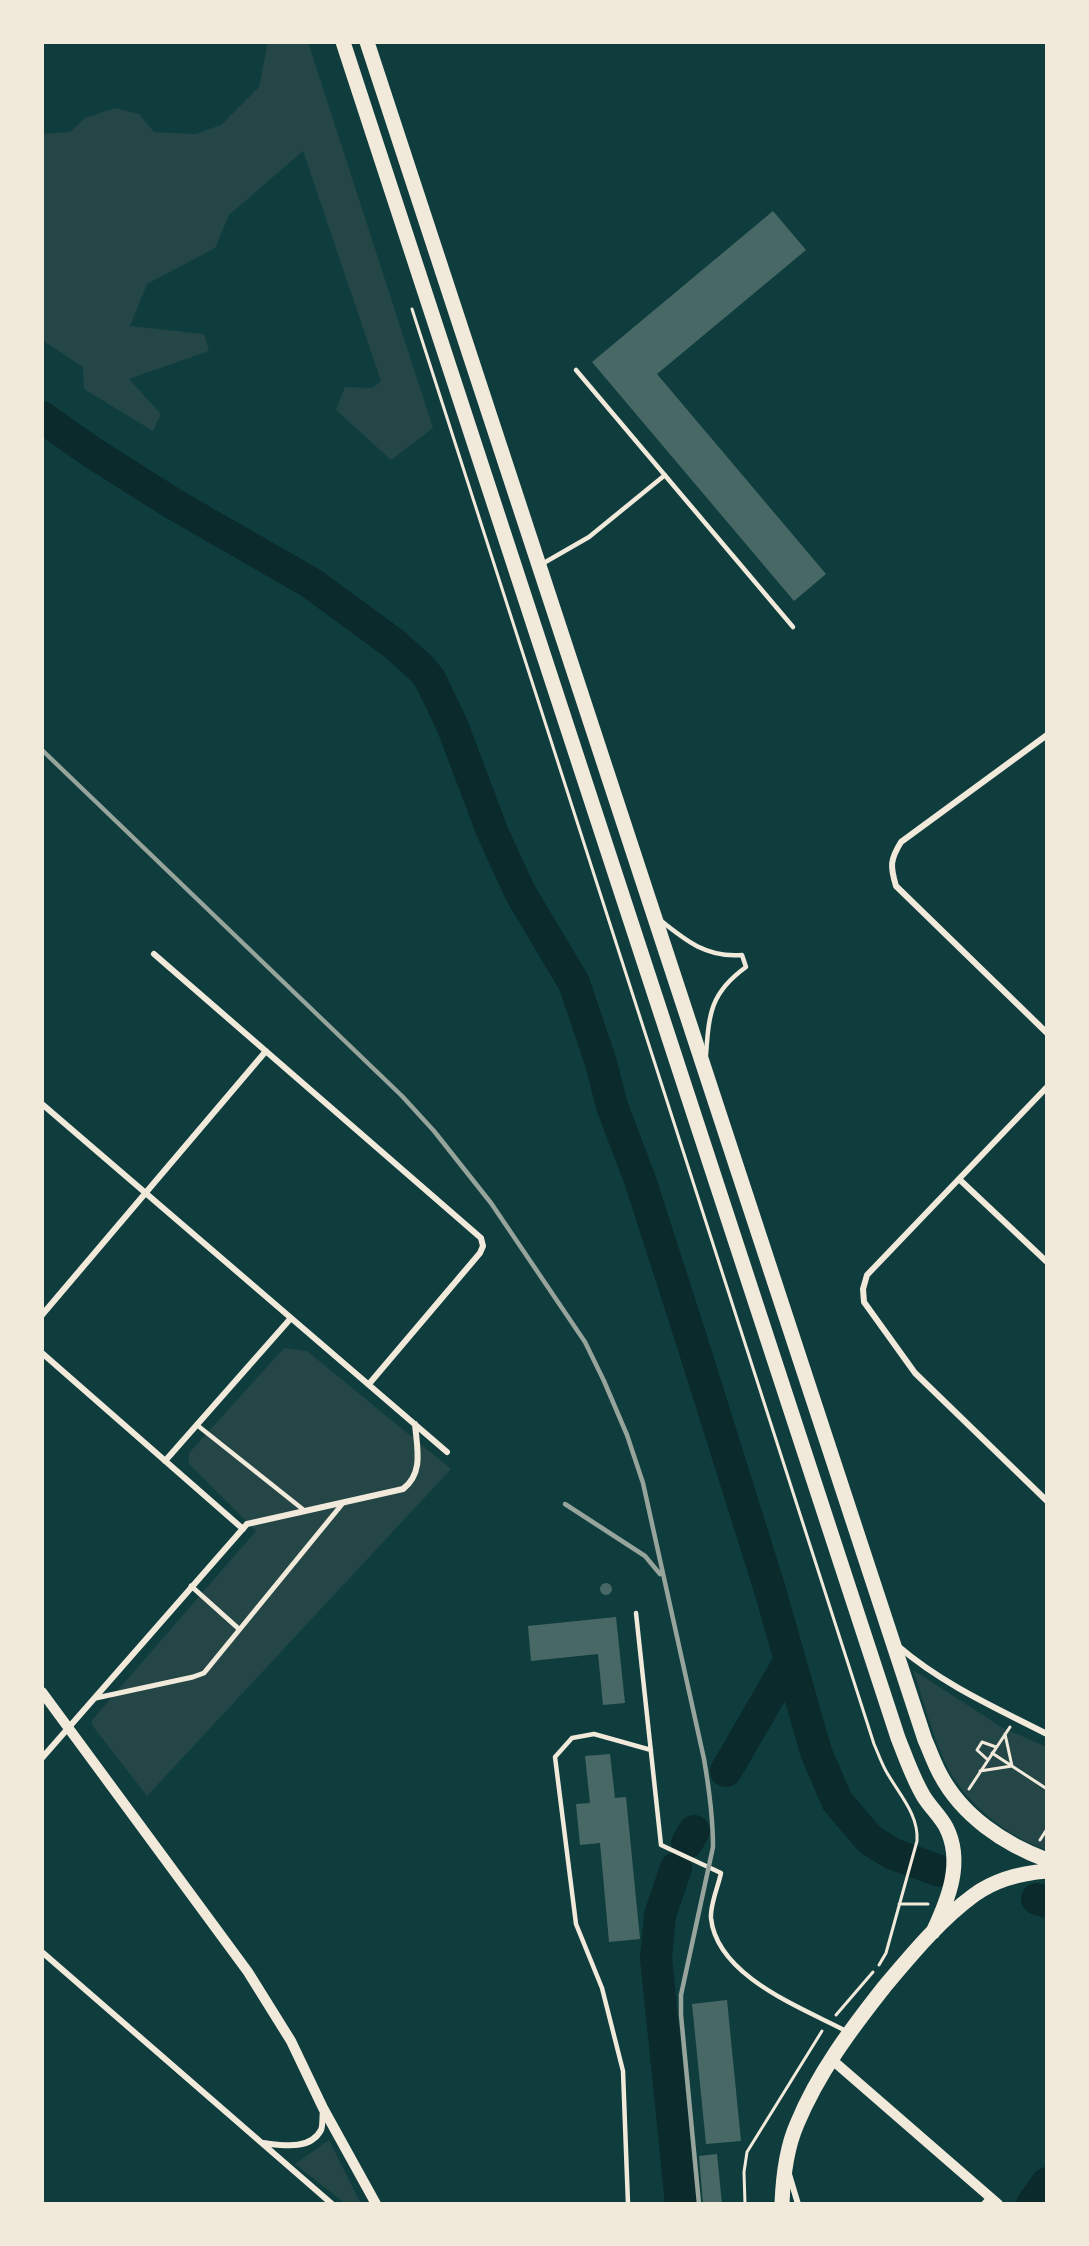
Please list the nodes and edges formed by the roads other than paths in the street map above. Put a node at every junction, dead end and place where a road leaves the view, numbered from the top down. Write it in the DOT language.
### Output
graph roads {
  1 [pos="343,42"];
  2 [pos="367,42"];
  3 [pos="576,370"];
  4 [pos="665,475"];
  5 [pos="540,566"];
  6 [pos="793,627"];
  7 [pos="1047,735"];
  8 [pos="655,915"];
  9 [pos="154,954"];
  10 [pos="1047,1032"];
  11 [pos="266,1051"];
  12 [pos="705,1067"];
  13 [pos="1047,1087"];
  14 [pos="42,1104"];
  15 [pos="959,1179"];
  16 [pos="146,1192"];
  17 [pos="1047,1262"];
  18 [pos="42,1315"];
  19 [pos="291,1318"];
  20 [pos="42,1353"];
  21 [pos="369,1384"];
  22 [pos="415,1424"];
  23 [pos="197,1425"];
  24 [pos="447,1452"];
  25 [pos="165,1461"];
  26 [pos="1047,1501"];
  27 [pos="342,1503"];
  28 [pos="306,1511"];
  29 [pos="243,1529"];
  30 [pos="191,1586"];
  31 [pos="636,1613"];
  32 [pos="239,1629"];
  33 [pos="893,1641"];
  34 [pos="42,1692"];
  35 [pos="96,1698"];
  36 [pos="70,1728"];
  37 [pos="1047,1734"];
  38 [pos="651,1750"];
  39 [pos="42,1758"];
  40 [pos="1047,1860"];
  41 [pos="1047,1871"];
  42 [pos="933,1932"];
  43 [pos="42,1952"];
  44 [pos="850,2033"];
  45 [pos="830,2058"];
  46 [pos="323,2108"];
  47 [pos="262,2143"];
  48 [pos="785,2165"];
  49 [pos="991,2201"];
  50 [pos="332,2204"];
  51 [pos="376,2204"];
  52 [pos="628,2204"];
  53 [pos="782,2204"];
  54 [pos="798,2204"];
  1 -- 42 [label="main road"];
  2 -- 5 [label="main road"];
  3 -- 4 [label="lane"];
  4 -- 5 [label="lane"];
  4 -- 6 [label="lane"];
  5 -- 8 [label="main road"];
  7 -- 10 [label="street"];
  8 -- 12 [label="main road"];
  8 -- 12 [label="lane"];
  9 -- 11 [label="street"];
  11 -- 16 [label="street"];
  11 -- 21 [label="street"];
  12 -- 33 [label="main road"];
  13 -- 15 [label="street"];
  14 -- 16 [label="street"];
  15 -- 17 [label="street"];
  15 -- 26 [label="street"];
  16 -- 18 [label="street"];
  16 -- 19 [label="street"];
  19 -- 21 [label="street"];
  19 -- 23 [label="street"];
  20 -- 25 [label="street"];
  21 -- 22 [label="street"];
  22 -- 24 [label="street"];
  22 -- 27 [label="street"];
  23 -- 25 [label="street"];
  23 -- 28 [label="lane"];
  25 -- 29 [label="street"];
  27 -- 28 [label="street"];
  27 -- 32 [label="street"];
  28 -- 29 [label="street"];
  29 -- 30 [label="street"];
  30 -- 32 [label="street"];
  30 -- 35 [label="street"];
  31 -- 38 [label="lane"];
  32 -- 35 [label="street"];
  33 -- 37 [label="street"];
  33 -- 40 [label="main road"];
  34 -- 36 [label="street"];
  35 -- 36 [label="street"];
  36 -- 39 [label="street"];
  36 -- 46 [label="street"];
  38 -- 44 [label="lane"];
  38 -- 52 [label="lane"];
  41 -- 42 [label="main road"];
  42 -- 44 [label="main road"];
  43 -- 47 [label="street"];
  44 -- 45 [label="main road"];
  45 -- 48 [label="main road"];
  45 -- 49 [label="street"];
  46 -- 47 [label="street"];
  46 -- 51 [label="street"];
  47 -- 50 [label="street"];
  48 -- 53 [label="main road"];
  48 -- 54 [label="street"];
}
